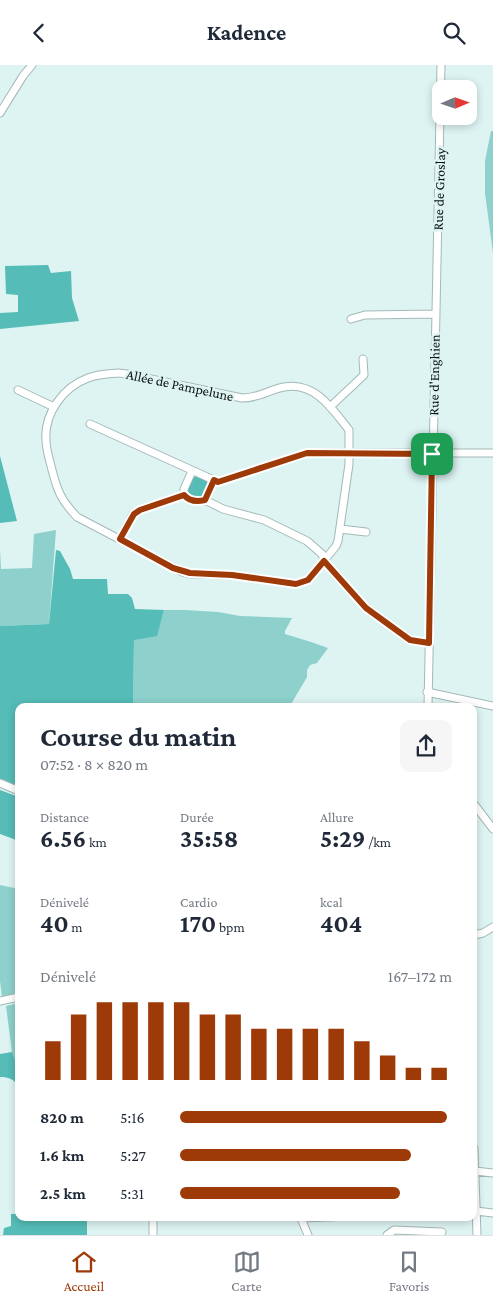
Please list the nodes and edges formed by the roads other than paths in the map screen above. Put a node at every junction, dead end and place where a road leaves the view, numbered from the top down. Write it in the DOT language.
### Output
graph roads {
  1 [pos="32,65"];
  2 [pos="441,65"];
  3 [pos="0,113"];
  4 [pos="435,314"];
  5 [pos="351,319"];
  6 [pos="363,359"];
  7 [pos="18,390"];
  8 [pos="54,407"];
  9 [pos="330,407"];
  10 [pos="90,424"];
  11 [pos="349,453"];
  12 [pos="493,453"];
  13 [pos="432,454"];
  14 [pos="192,471"];
  15 [pos="214,480"];
  16 [pos="184,495"];
  17 [pos="205,500"];
  18 [pos="340,529"];
  19 [pos="366,532"];
  20 [pos="120,539"];
  21 [pos="324,561"];
  22 [pos="429,643"];
  23 [pos="427,692"];
  24 [pos="428,703"];
  25 [pos="493,706"];
  26 [pos="0,783"];
  27 [pos="15,789"];
  28 [pos="477,808"];
  29 [pos="493,829"];
  30 [pos="493,927"];
  31 [pos="493,932"];
  32 [pos="483,933"];
  33 [pos="477,934"];
  34 [pos="15,998"];
  35 [pos="0,1001"];
  36 [pos="477,1171"];
  37 [pos="493,1173"];
  38 [pos="477,1211"];
  39 [pos="493,1213"];
  40 [pos="153,1221"];
  41 [pos="302,1221"];
  42 [pos="476,1221"];
  43 [pos="442,1232"];
  44 [pos="152,1235"];
  45 [pos="308,1235"];
  46 [pos="387,1235"];
  47 [pos="477,1235"];
  1 -- 3 [label="street"];
  2 -- 4 [label="street, Rue de Groslay"];
  4 -- 5 [label="street"];
  4 -- 13 [label="street, Rue d'Enghien"];
  6 -- 9 [label="street"];
  7 -- 8 [label="street"];
  8 -- 9 [label="street, Allée de Pampelune"];
  8 -- 20 [label="street, Allée de Pampelune"];
  9 -- 11 [label="street, Allée de Pampelune"];
  10 -- 14 [label="street"];
  11 -- 13 [label="street"];
  11 -- 15 [label="street"];
  11 -- 18 [label="street, Allée de Pampelune"];
  12 -- 13 [label="street"];
  13 -- 22 [label="street, Rue d'Enghien"];
  14 -- 15 [label="street"];
  14 -- 16 [label="street"];
  15 -- 17 [label="street"];
  16 -- 17 [label="street"];
  16 -- 20 [label="street"];
  17 -- 21 [label="street"];
  18 -- 19 [label="street"];
  18 -- 21 [label="street, Allée de Pampelune"];
  20 -- 21 [label="street, Allée de Pampelune"];
  21 -- 22 [label="street"];
  22 -- 23 [label="street, Rue d'Enghien"];
  23 -- 24 [label="street, Rue d'Enghien"];
  23 -- 25 [label="street"];
  26 -- 27 [label="street"];
  28 -- 29 [label="street"];
  30 -- 32 [label="street"];
  31 -- 32 [label="street"];
  32 -- 33 [label="street"];
  34 -- 35 [label="street"];
  36 -- 37 [label="street"];
  38 -- 39 [label="street"];
  40 -- 44 [label="street"];
  41 -- 45 [label="street"];
  42 -- 47 [label="street"];
  43 -- 46 [label="street"];
}
